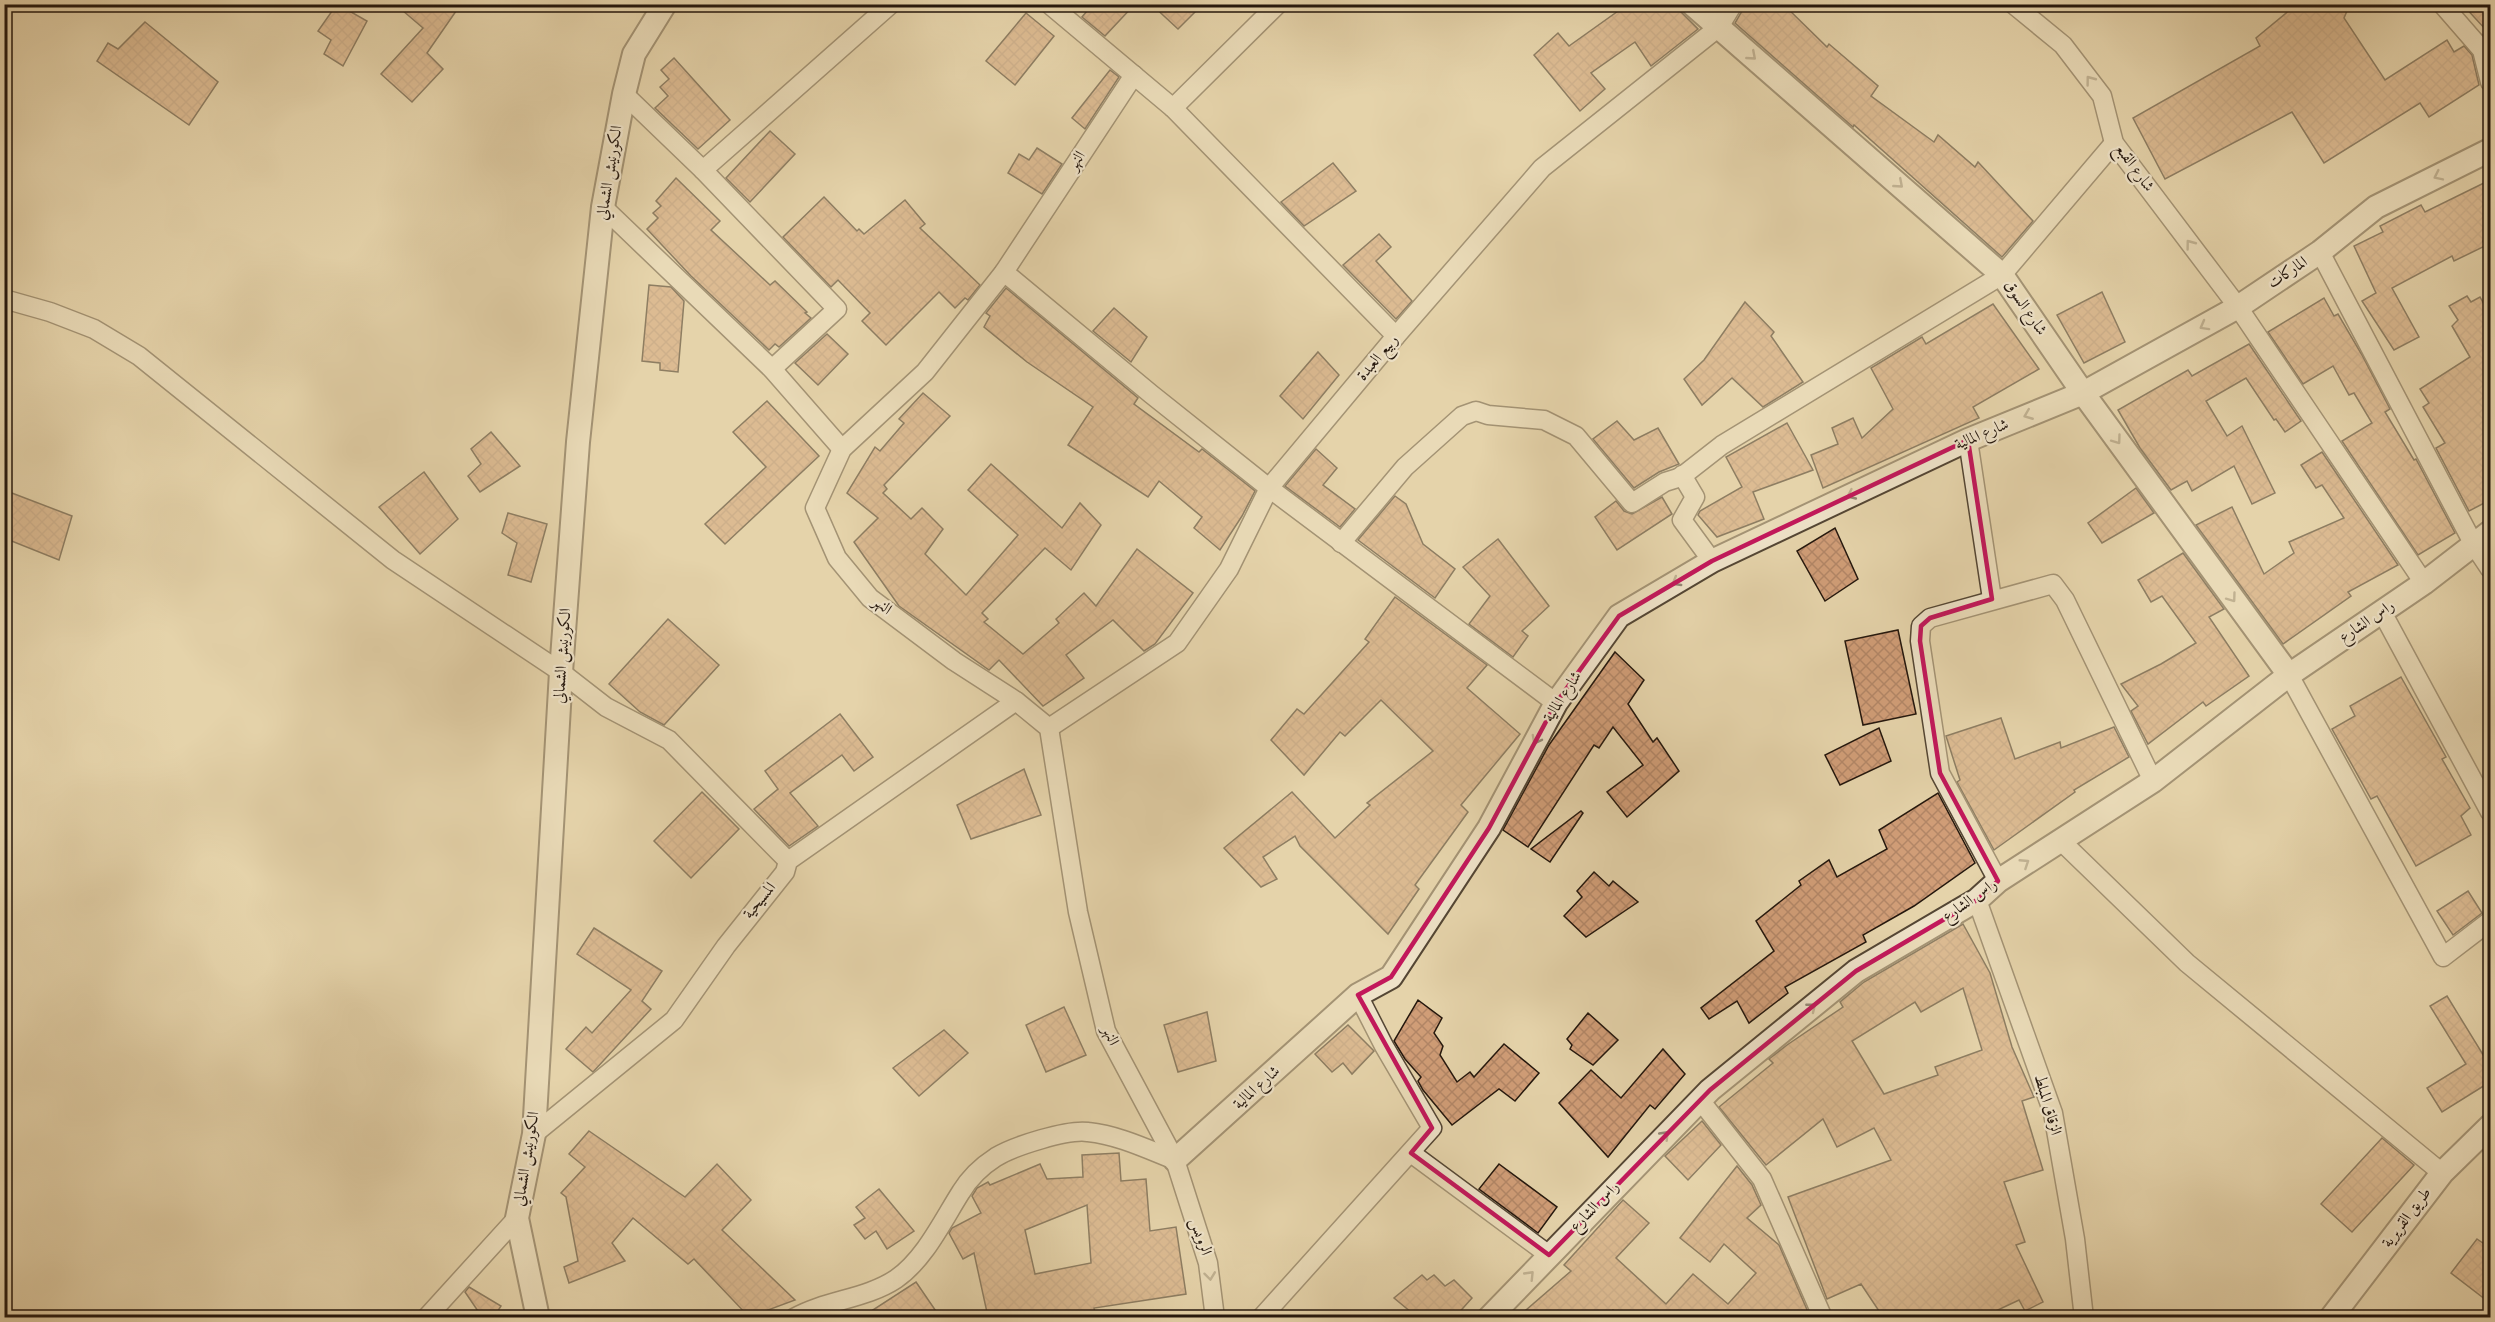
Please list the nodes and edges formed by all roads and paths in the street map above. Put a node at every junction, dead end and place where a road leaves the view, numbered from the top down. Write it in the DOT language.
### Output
graph roads {
  1 [pos="665,4"];
  2 [pos="891,4"];
  3 [pos="1049,4"];
  4 [pos="1278,4"];
  5 [pos="1692,4"];
  6 [pos="1733,4"];
  7 [pos="2013,4"];
  8 [pos="2442,4"];
  9 [pos="1719,27"];
  10 [pos="1134,75"];
  11 [pos="2490,82"];
  12 [pos="624,94"];
  13 [pos="1173,108"];
  14 [pos="2114,143"];
  15 [pos="2490,150"];
  16 [pos="703,170"];
  17 [pos="603,207"];
  18 [pos="2320,252"];
  19 [pos="1004,272"];
  20 [pos="2002,275"];
  21 [pos="4,299"];
  22 [pos="2238,307"];
  23 [pos="1396,336"];
  24 [pos="772,369"];
  25 [pos="2083,393"];
  26 [pos="1968,440"];
  27 [pos="842,449"];
  28 [pos="1682,475"];
  29 [pos="1269,488"];
  30 [pos="2482,538"];
  31 [pos="1341,543"];
  32 [pos="1712,561"];
  33 [pos="2490,569"];
  34 [pos="2424,583"];
  35 [pos="1992,599"];
  36 [pos="2382,612"];
  37 [pos="561,672"];
  38 [pos="2289,675"];
  39 [pos="1016,701"];
  40 [pos="1556,703"];
  41 [pos="1049,728"];
  42 [pos="2153,780"];
  43 [pos="2490,812"];
  44 [pos="2060,840"];
  45 [pos="788,861"];
  46 [pos="1998,881"];
  47 [pos="1977,900"];
  48 [pos="2490,921"];
  49 [pos="1358,995"];
  50 [pos="1700,1100"];
  51 [pos="2490,1126"];
  52 [pos="534,1134"];
  53 [pos="1411,1153"];
  54 [pos="1175,1160"];
  55 [pos="2442,1173"];
  56 [pos="517,1218"];
  57 [pos="1549,1255"];
  58 [pos="426,1317"];
  59 [pos="538,1317"];
  60 [pos="794,1317"];
  61 [pos="1215,1317"];
  62 [pos="1262,1317"];
  63 [pos="1489,1317"];
  64 [pos="1822,1317"];
  65 [pos="2084,1317"];
  66 [pos="2331,1317"];
  1 -- 12 [label="street, الكورنيش الشمالي"];
  2 -- 16 [label="street"];
  3 -- 10 [label="street"];
  4 -- 13 [label="street"];
  5 -- 9 [label="street, شارع السوق"];
  6 -- 9 [label="street, ربيع العبدة"];
  14 -- 7 [label="street, شارع القبع, one-way"];
  8 -- 11 [label="street"];
  9 -- 20 [label="street, شارع السوق, one-way"];
  9 -- 23 [label="street, ربيع العبدة"];
  10 -- 13 [label="street"];
  10 -- 19 [label="street, النهر"];
  12 -- 16 [label="street"];
  12 -- 17 [label="street, الكورنيش الشمالي"];
  13 -- 23 [label="street"];
  14 -- 20 [label="street"];
  22 -- 14 [label="street, شارع القبع, one-way"];
  15 -- 18 [label="street, الماركات, one-way"];
  16 -- 24 [label="street"];
  17 -- 24 [label="street"];
  17 -- 37 [label="street, الكورنيش الشمالي"];
  18 -- 22 [label="street, الماركات"];
  18 -- 30 [label="street"];
  19 -- 27 [label="street, النهر"];
  19 -- 29 [label="street"];
  20 -- 25 [label="street, شارع السوق"];
  20 -- 28 [label="street"];
  21 -- 37 [label="street"];
  22 -- 25 [label="street, الماركات, one-way"];
  22 -- 34 [label="street, شارع القبع"];
  23 -- 29 [label="street, ربيع العبدة"];
  24 -- 27 [label="street"];
  25 -- 26 [label="street, شارع المالية, one-way"];
  25 -- 38 [label="street, شارع السوق, one-way"];
  26 -- 32 [label="street, شارع المالية, one-way"];
  26 -- 35 [label="street"];
  27 -- 39 [label="street, النهر"];
  28 -- 31 [label="street"];
  28 -- 32 [label="street"];
  29 -- 31 [label="street"];
  29 -- 41 [label="street, ربيع العبدة"];
  30 -- 33 [label="street"];
  30 -- 34 [label="street, راس الشارع"];
  31 -- 40 [label="street"];
  32 -- 40 [label="street, شارع المالية, one-way"];
  34 -- 36 [label="street, راس الشارع"];
  35 -- 42 [label="street"];
  35 -- 46 [label="street"];
  36 -- 38 [label="street, راس الشارع"];
  36 -- 43 [label="street"];
  37 -- 45 [label="street"];
  37 -- 52 [label="street, الكورنيش الشمالي"];
  38 -- 42 [label="street, راس الشارع"];
  38 -- 48 [label="street"];
  39 -- 41 [label="street, النهر"];
  39 -- 45 [label="street, المسيحية"];
  40 -- 49 [label="street, شارع المالية, one-way"];
  41 -- 54 [label="street, النهر"];
  42 -- 44 [label="street, راس الشارع"];
  46 -- 44 [label="street, راس الشارع, one-way"];
  44 -- 55 [label="street"];
  45 -- 52 [label="street, المسيحية"];
  46 -- 47 [label="street, راس الشارع"];
  50 -- 47 [label="street, راس الشارع, one-way"];
  47 -- 65 [label="street, الزقاق المبلط"];
  49 -- 53 [label="street"];
  49 -- 54 [label="street, شارع المالية"];
  57 -- 50 [label="street, راس الشارع, one-way"];
  50 -- 64 [label="street"];
  51 -- 55 [label="street, طريق القريرية"];
  52 -- 56 [label="street, الكورنيش الشمالي"];
  53 -- 57 [label="street"];
  53 -- 62 [label="street"];
  54 -- 60 [label="street"];
  54 -- 61 [label="street, الرويس, one-way"];
  55 -- 66 [label="street, طريق القريرية"];
  56 -- 58 [label="street"];
  56 -- 59 [label="street, الكورنيش الشمالي"];
  63 -- 57 [label="street, راس الشارع, one-way"];
}
